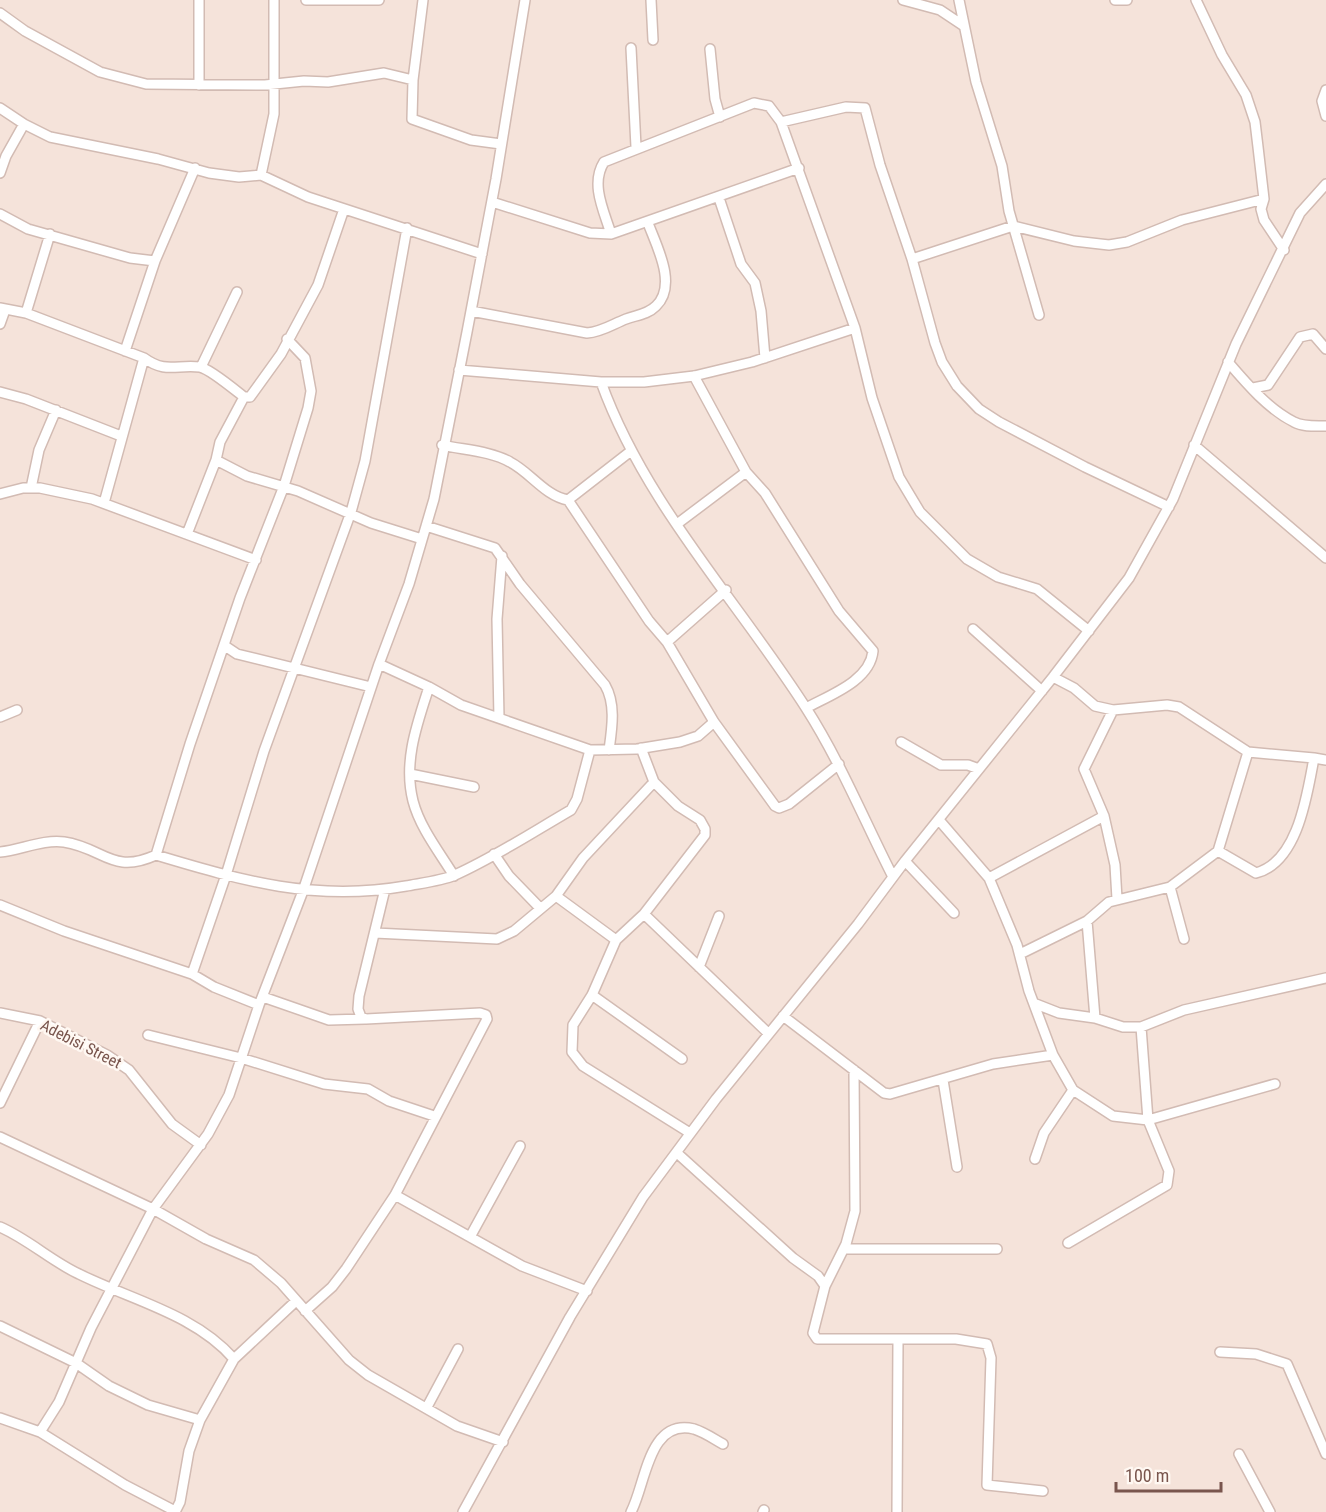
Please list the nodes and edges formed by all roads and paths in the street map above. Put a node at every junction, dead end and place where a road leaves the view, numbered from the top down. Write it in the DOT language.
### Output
graph roads {
  1 [pos="199,0"];
  2 [pos="274,0"];
  3 [pos="306,0"];
  4 [pos="379,0"];
  5 [pos="416,0"];
  6 [pos="423,0"];
  7 [pos="525,0"];
  8 [pos="651,0"];
  9 [pos="903,0"];
  10 [pos="959,0"];
  11 [pos="1115,0"];
  12 [pos="1127,0"];
  13 [pos="1196,0"];
  14 [pos="0,13"];
  15 [pos="964,26"];
  16 [pos="653,40"];
  17 [pos="631,48"];
  18 [pos="710,49"];
  19 [pos="412,80"];
  20 [pos="275,82"];
  21 [pos="199,85"];
  22 [pos="1326,90"];
  23 [pos="0,108"];
  24 [pos="1326,116"];
  25 [pos="720,117"];
  26 [pos="780,122"];
  27 [pos="24,124"];
  28 [pos="501,144"];
  29 [pos="636,147"];
  30 [pos="195,168"];
  31 [pos="799,168"];
  32 [pos="0,173"];
  33 [pos="261,175"];
  34 [pos="1326,184"];
  35 [pos="719,198"];
  36 [pos="1264,199"];
  37 [pos="492,202"];
  38 [pos="344,209"];
  39 [pos="0,214"];
  40 [pos="648,223"];
  41 [pos="1013,226"];
  42 [pos="407,228"];
  43 [pos="50,234"];
  44 [pos="610,234"];
  45 [pos="1284,250"];
  46 [pos="482,254"];
  47 [pos="912,259"];
  48 [pos="155,261"];
  49 [pos="237,292"];
  50 [pos="3,309"];
  51 [pos="471,311"];
  52 [pos="26,313"];
  53 [pos="1039,315"];
  54 [pos="0,324"];
  55 [pos="855,328"];
  56 [pos="287,339"];
  57 [pos="1326,349"];
  58 [pos="125,351"];
  59 [pos="765,357"];
  60 [pos="144,358"];
  61 [pos="1228,362"];
  62 [pos="201,367"];
  63 [pos="459,370"];
  64 [pos="694,376"];
  65 [pos="601,382"];
  66 [pos="1253,388"];
  67 [pos="0,392"];
  68 [pos="244,398"];
  69 [pos="56,410"];
  70 [pos="1326,426"];
  71 [pos="121,436"];
  72 [pos="1194,444"];
  73 [pos="442,446"];
  74 [pos="631,451"];
  75 [pos="216,460"];
  76 [pos="746,472"];
  77 [pos="284,486"];
  78 [pos="31,488"];
  79 [pos="0,494"];
  80 [pos="568,500"];
  81 [pos="104,503"];
  82 [pos="1169,507"];
  83 [pos="351,512"];
  84 [pos="677,524"];
  85 [pos="426,526"];
  86 [pos="187,534"];
  87 [pos="422,539"];
  88 [pos="502,556"];
  89 [pos="1326,558"];
  90 [pos="256,560"];
  91 [pos="726,590"];
  92 [pos="973,629"];
  93 [pos="1089,631"];
  94 [pos="667,642"];
  95 [pos="225,646"];
  96 [pos="378,664"];
  97 [pos="296,667"];
  98 [pos="1053,677"];
  99 [pos="370,687"];
  100 [pos="429,687"];
  101 [pos="1042,691"];
  102 [pos="806,708"];
  103 [pos="17,710"];
  104 [pos="1113,711"];
  105 [pos="0,717"];
  106 [pos="499,718"];
  107 [pos="714,722"];
  108 [pos="901,742"];
  109 [pos="641,748"];
  110 [pos="590,750"];
  111 [pos="609,750"];
  112 [pos="1248,752"];
  113 [pos="1314,758"];
  114 [pos="1326,760"];
  115 [pos="839,764"];
  116 [pos="979,769"];
  117 [pos="410,774"];
  118 [pos="654,782"];
  119 [pos="474,787"];
  120 [pos="1104,816"];
  121 [pos="939,820"];
  122 [pos="1218,851"];
  123 [pos="0,852"];
  124 [pos="494,854"];
  125 [pos="156,855"];
  126 [pos="904,861"];
  127 [pos="226,875"];
  128 [pos="454,876"];
  129 [pos="893,877"];
  130 [pos="989,878"];
  131 [pos="1170,887"];
  132 [pos="385,890"];
  133 [pos="303,891"];
  134 [pos="556,896"];
  135 [pos="1117,899"];
  136 [pos="0,905"];
  137 [pos="540,908"];
  138 [pos="954,913"];
  139 [pos="644,915"];
  140 [pos="719,916"];
  141 [pos="1087,921"];
  142 [pos="375,933"];
  143 [pos="1184,939"];
  144 [pos="616,940"];
  145 [pos="1020,954"];
  146 [pos="699,967"];
  147 [pos="192,974"];
  148 [pos="1326,978"];
  149 [pos="592,995"];
  150 [pos="261,1001"];
  151 [pos="1036,1004"];
  152 [pos="0,1013"];
  153 [pos="783,1016"];
  154 [pos="1095,1018"];
  155 [pos="366,1019"];
  156 [pos="40,1021"];
  157 [pos="1141,1027"];
  158 [pos="768,1033"];
  159 [pos="148,1035"];
  160 [pos="1053,1055"];
  161 [pos="241,1058"];
  162 [pos="682,1059"];
  163 [pos="854,1070"];
  164 [pos="943,1080"];
  165 [pos="1275,1084"];
  166 [pos="1073,1090"];
  167 [pos="0,1102"];
  168 [pos="434,1116"];
  169 [pos="1148,1120"];
  170 [pos="690,1133"];
  171 [pos="0,1137"];
  172 [pos="201,1145"];
  173 [pos="520,1146"];
  174 [pos="677,1153"];
  175 [pos="1035,1159"];
  176 [pos="957,1167"];
  177 [pos="395,1195"];
  178 [pos="153,1209"];
  179 [pos="0,1227"];
  180 [pos="470,1237"];
  181 [pos="1068,1243"];
  182 [pos="844,1249"];
  183 [pos="997,1249"];
  184 [pos="825,1286"];
  185 [pos="111,1287"];
  186 [pos="587,1291"];
  187 [pos="296,1301"];
  188 [pos="305,1311"];
  189 [pos="0,1326"];
  190 [pos="898,1341"];
  191 [pos="458,1349"];
  192 [pos="1220,1352"];
  193 [pos="234,1359"];
  194 [pos="76,1363"];
  195 [pos="427,1407"];
  196 [pos="0,1418"];
  197 [pos="200,1420"];
  198 [pos="40,1431"];
  199 [pos="503,1442"];
  200 [pos="723,1444"];
  201 [pos="1239,1454"];
  202 [pos="1326,1454"];
  203 [pos="1043,1491"];
  204 [pos="175,1511"];
  205 [pos="463,1512"];
  206 [pos="631,1512"];
  207 [pos="897,1512"];
  208 [pos="1270,1512"];
  1 -- 21 [label="street"];
  2 -- 20 [label="street"];
  3 -- 4 [label="street"];
  5 -- 6 [label="street"];
  6 -- 19 [label="street"];
  7 -- 28 [label="street"];
  8 -- 16 [label="street"];
  9 -- 15 [label="street"];
  10 -- 15 [label="street"];
  11 -- 12 [label="street"];
  13 -- 36 [label="street"];
  14 -- 21 [label="street"];
  15 -- 41 [label="street"];
  17 -- 29 [label="street"];
  18 -- 25 [label="street"];
  19 -- 20 [label="street"];
  19 -- 28 [label="street"];
  20 -- 21 [label="street"];
  20 -- 33 [label="street"];
  22 -- 24 [label="street"];
  23 -- 27 [label="street"];
  25 -- 26 [label="street"];
  25 -- 29 [label="street"];
  26 -- 31 [label="street"];
  26 -- 47 [label="street"];
  27 -- 30 [label="street"];
  27 -- 32 [label="street"];
  28 -- 37 [label="street"];
  29 -- 44 [label="street"];
  30 -- 33 [label="street"];
  30 -- 48 [label="street"];
  31 -- 35 [label="street"];
  31 -- 55 [label="street"];
  33 -- 38 [label="street"];
  34 -- 45 [label="street"];
  35 -- 40 [label="street"];
  35 -- 59 [label="street"];
  36 -- 41 [label="street"];
  36 -- 45 [label="street"];
  37 -- 44 [label="street"];
  37 -- 46 [label="street"];
  38 -- 42 [label="street"];
  38 -- 56 [label="street"];
  39 -- 43 [label="street"];
  40 -- 44 [label="street"];
  40 -- 51 [label="street"];
  41 -- 47 [label="street"];
  41 -- 53 [label="street"];
  42 -- 46 [label="street"];
  42 -- 83 [label="street"];
  43 -- 48 [label="street"];
  43 -- 52 [label="street"];
  45 -- 61 [label="street"];
  46 -- 51 [label="street"];
  47 -- 82 [label="street"];
  48 -- 58 [label="street"];
  49 -- 62 [label="street"];
  50 -- 52 [label="street"];
  50 -- 54 [label="street"];
  51 -- 63 [label="street"];
  52 -- 58 [label="street"];
  55 -- 59 [label="street"];
  55 -- 93 [label="street"];
  56 -- 68 [label="street"];
  56 -- 77 [label="street"];
  57 -- 66 [label="street"];
  58 -- 60 [label="street"];
  59 -- 64 [label="street"];
  60 -- 62 [label="street"];
  60 -- 71 [label="street"];
  61 -- 66 [label="street"];
  61 -- 72 [label="street"];
  62 -- 68 [label="street"];
  63 -- 65 [label="street"];
  63 -- 73 [label="street"];
  64 -- 65 [label="street"];
  64 -- 76 [label="street"];
  65 -- 74 [label="street"];
  66 -- 70 [label="street"];
  67 -- 69 [label="street"];
  68 -- 75 [label="street"];
  69 -- 71 [label="street"];
  69 -- 78 [label="street"];
  71 -- 81 [label="street"];
  72 -- 82 [label="street"];
  72 -- 89 [label="street"];
  73 -- 80 [label="street"];
  73 -- 85 [label="street"];
  74 -- 80 [label="street"];
  74 -- 84 [label="street"];
  75 -- 77 [label="street"];
  75 -- 86 [label="street"];
  76 -- 84 [label="street"];
  76 -- 102 [label="street"];
  77 -- 83 [label="street"];
  77 -- 90 [label="street"];
  78 -- 79 [label="street"];
  78 -- 81 [label="street"];
  80 -- 94 [label="street"];
  81 -- 86 [label="street"];
  82 -- 93 [label="street"];
  83 -- 87 [label="street"];
  83 -- 97 [label="street"];
  84 -- 91 [label="street"];
  85 -- 87 [label="street"];
  85 -- 88 [label="street"];
  86 -- 90 [label="street"];
  87 -- 96 [label="street"];
  88 -- 106 [label="street"];
  88 -- 111 [label="street"];
  90 -- 95 [label="street"];
  91 -- 94 [label="street"];
  91 -- 102 [label="street"];
  92 -- 101 [label="street"];
  93 -- 98 [label="street"];
  94 -- 107 [label="street"];
  95 -- 97 [label="street"];
  95 -- 125 [label="street"];
  96 -- 99 [label="street"];
  96 -- 100 [label="street"];
  97 -- 99 [label="street"];
  97 -- 127 [label="street"];
  98 -- 101 [label="street"];
  98 -- 104 [label="street"];
  99 -- 133 [label="street"];
  100 -- 106 [label="street"];
  100 -- 117 [label="street"];
  101 -- 116 [label="street"];
  102 -- 115 [label="street"];
  103 -- 105 [label="street"];
  104 -- 112 [label="street"];
  104 -- 120 [label="street"];
  106 -- 110 [label="street"];
  107 -- 109 [label="street"];
  107 -- 115 [label="street"];
  108 -- 116 [label="street"];
  109 -- 111 [label="street"];
  109 -- 118 [label="street"];
  110 -- 111 [label="street"];
  110 -- 124 [label="street"];
  112 -- 113 [label="street"];
  112 -- 122 [label="street"];
  113 -- 114 [label="street"];
  113 -- 122 [label="street"];
  115 -- 129 [label="street"];
  116 -- 121 [label="street"];
  117 -- 119 [label="street"];
  117 -- 128 [label="street"];
  118 -- 134 [label="street"];
  118 -- 139 [label="street"];
  120 -- 130 [label="street"];
  120 -- 135 [label="street"];
  121 -- 126 [label="street"];
  121 -- 130 [label="street"];
  122 -- 131 [label="street"];
  123 -- 125 [label="street"];
  124 -- 128 [label="street"];
  124 -- 137 [label="street"];
  125 -- 127 [label="street"];
  126 -- 129 [label="street"];
  126 -- 138 [label="street"];
  127 -- 133 [label="street"];
  127 -- 147 [label="street"];
  128 -- 132 [label="street"];
  129 -- 153 [label="street"];
  130 -- 145 [label="street"];
  131 -- 135 [label="street"];
  131 -- 143 [label="street"];
  132 -- 133 [label="street"];
  132 -- 142 [label="street"];
  133 -- 150 [label="street"];
  134 -- 137 [label="street"];
  134 -- 144 [label="street"];
  135 -- 141 [label="street"];
  136 -- 147 [label="street"];
  137 -- 142 [label="street"];
  139 -- 144 [label="street"];
  139 -- 146 [label="street"];
  140 -- 146 [label="street"];
  141 -- 145 [label="street"];
  141 -- 154 [label="street"];
  142 -- 155 [label="street"];
  144 -- 149 [label="street"];
  145 -- 151 [label="street"];
  146 -- 158 [label="street"];
  147 -- 150 [label="street"];
  148 -- 157 [label="street"];
  149 -- 162 [label="street"];
  149 -- 170 [label="street"];
  150 -- 155 [label="street"];
  150 -- 161 [label="street"];
  151 -- 154 [label="street"];
  151 -- 160 [label="street"];
  152 -- 156 [label="street, Adebisi Street"];
  153 -- 158 [label="street"];
  153 -- 163 [label="street"];
  154 -- 157 [label="street"];
  155 -- 168 [label="street"];
  156 -- 167 [label="street"];
  156 -- 172 [label="street, Adebisi Street"];
  157 -- 169 [label="street"];
  158 -- 170 [label="street"];
  159 -- 161 [label="street"];
  160 -- 164 [label="street"];
  160 -- 166 [label="street"];
  161 -- 168 [label="street"];
  161 -- 172 [label="street"];
  163 -- 164 [label="street"];
  163 -- 182 [label="street"];
  164 -- 176 [label="street"];
  165 -- 169 [label="street"];
  166 -- 169 [label="street"];
  166 -- 175 [label="street"];
  168 -- 177 [label="street"];
  169 -- 181 [label="street"];
  170 -- 174 [label="street"];
  171 -- 178 [label="street"];
  172 -- 178 [label="street"];
  173 -- 180 [label="street"];
  174 -- 184 [label="street"];
  174 -- 186 [label="street"];
  177 -- 180 [label="street"];
  177 -- 188 [label="street"];
  178 -- 185 [label="street"];
  178 -- 187 [label="street"];
  179 -- 185 [label="street"];
  180 -- 186 [label="street"];
  182 -- 183 [label="street"];
  182 -- 184 [label="street"];
  184 -- 190 [label="street"];
  185 -- 193 [label="street"];
  185 -- 194 [label="street"];
  186 -- 199 [label="street"];
  187 -- 188 [label="street"];
  187 -- 193 [label="street"];
  188 -- 195 [label="street"];
  189 -- 194 [label="street"];
  190 -- 203 [label="street"];
  190 -- 207 [label="street"];
  191 -- 195 [label="street"];
  192 -- 202 [label="street"];
  193 -- 197 [label="street"];
  194 -- 197 [label="street"];
  194 -- 198 [label="street"];
  195 -- 199 [label="street"];
  196 -- 198 [label="street"];
  197 -- 204 [label="street"];
  198 -- 204 [label="street"];
  199 -- 205 [label="street"];
  200 -- 206 [label="street"];
  201 -- 208 [label="street"];
}
